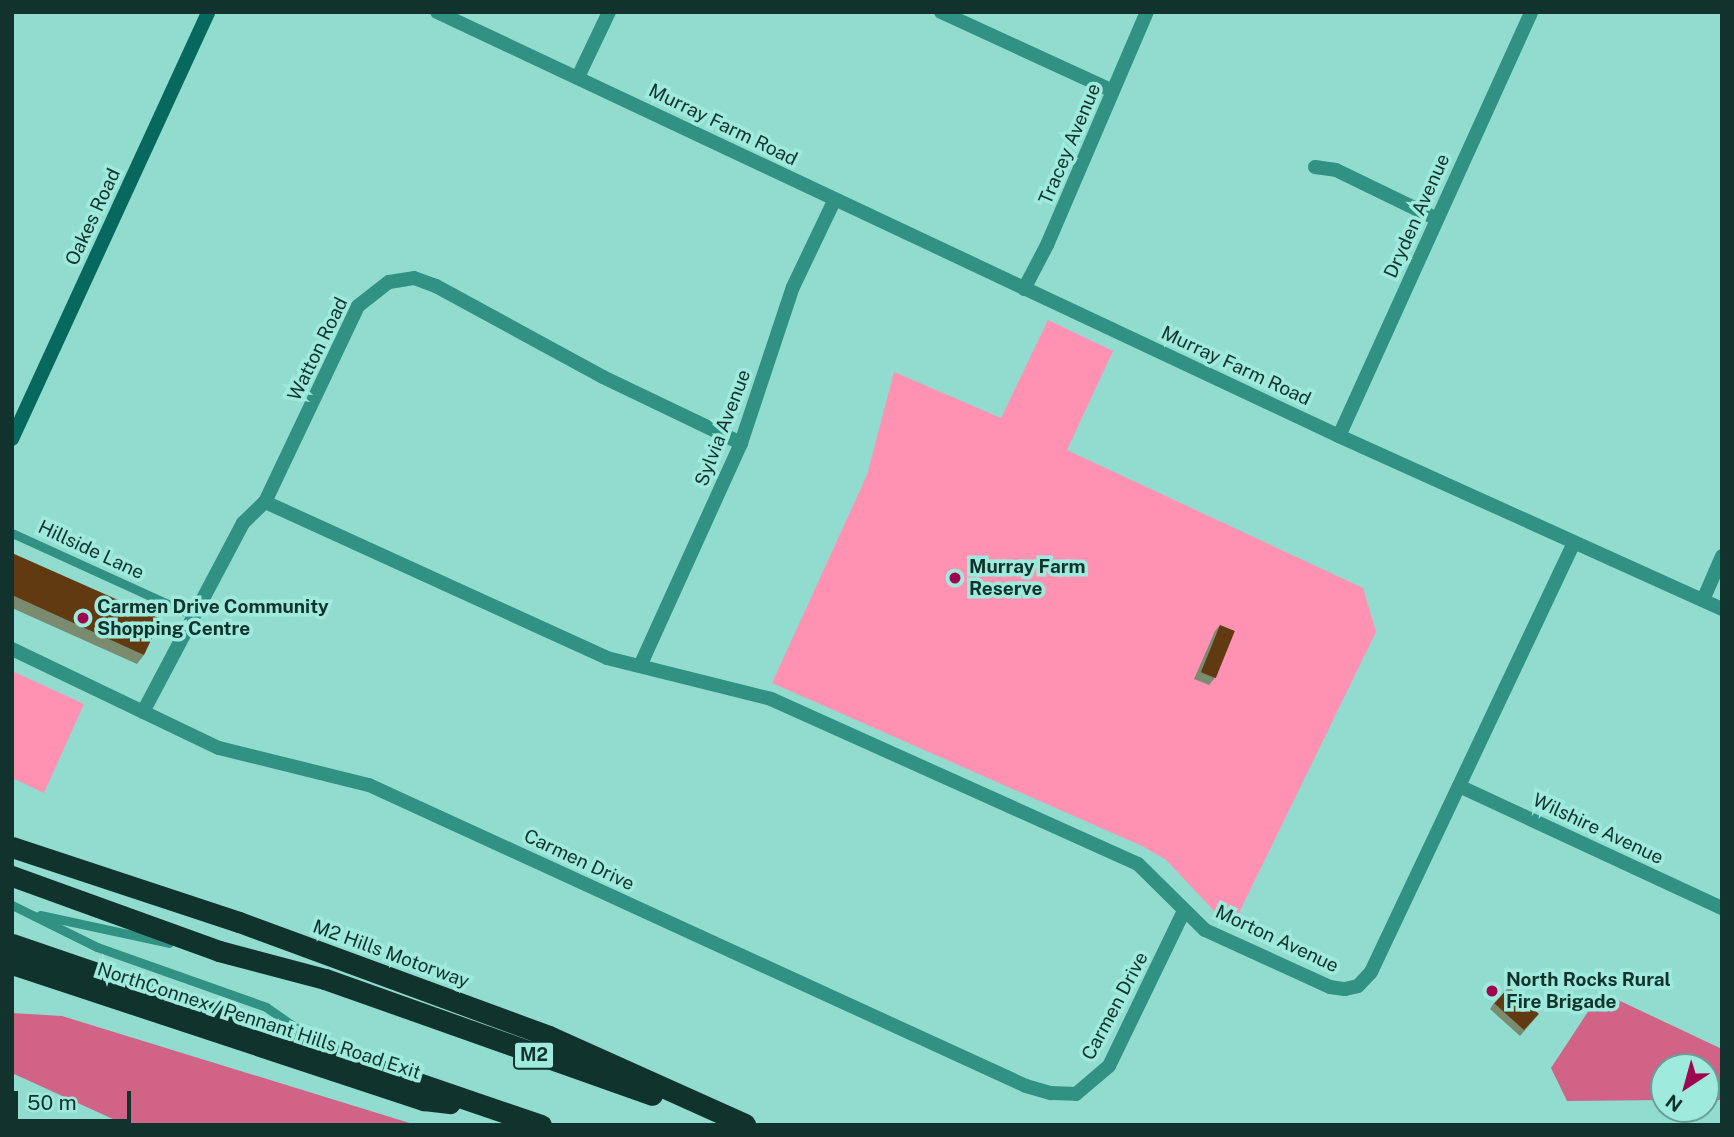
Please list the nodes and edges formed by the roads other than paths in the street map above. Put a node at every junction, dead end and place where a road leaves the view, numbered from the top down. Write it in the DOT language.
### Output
graph roads {
  1 [pos="208,12"];
  2 [pos="436,12"];
  3 [pos="609,12"];
  4 [pos="941,12"];
  5 [pos="1147,12"];
  6 [pos="1531,12"];
  7 [pos="578,77"];
  8 [pos="1113,91"];
  9 [pos="1315,167"];
  10 [pos="834,201"];
  11 [pos="1437,219"];
  12 [pos="1024,289"];
  13 [pos="1339,436"];
  14 [pos="12,439"];
  15 [pos="741,443"];
  16 [pos="265,502"];
  17 [pos="12,533"];
  18 [pos="1573,544"];
  19 [pos="1722,556"];
  20 [pos="1703,600"];
  21 [pos="1722,609"];
  22 [pos="194,616"];
  23 [pos="12,649"];
  24 [pos="640,666"];
  25 [pos="143,712"];
  26 [pos="1459,786"];
  27 [pos="12,847"];
  28 [pos="12,876"];
  29 [pos="12,907"];
  30 [pos="1722,908"];
  31 [pos="1184,911"];
  32 [pos="28,912"];
  33 [pos="12,944"];
  34 [pos="12,964"];
  35 [pos="325,979"];
  36 [pos="328,1051"];
  37 [pos="494,1109"];
  38 [pos="748,1124"];
  39 [pos="541,1125"];
  1 -- 14 [label="main road, Oakes Road"];
  2 -- 7 [label="street, Murray Farm Road"];
  3 -- 7 [label="street"];
  4 -- 8 [label="street"];
  5 -- 8 [label="street, Tracey Avenue"];
  6 -- 11 [label="street, Dryden Avenue"];
  7 -- 10 [label="street, Murray Farm Road"];
  8 -- 12 [label="street, Tracey Avenue"];
  9 -- 11 [label="street"];
  10 -- 12 [label="street, Murray Farm Road"];
  10 -- 15 [label="street, Sylvia Avenue"];
  11 -- 13 [label="street, Dryden Avenue"];
  12 -- 13 [label="street, Murray Farm Road"];
  13 -- 18 [label="street, Murray Farm Road"];
  15 -- 16 [label="street, Watton Road"];
  15 -- 24 [label="street, Sylvia Avenue"];
  16 -- 22 [label="street, Watton Road"];
  16 -- 24 [label="street"];
  17 -- 22 [label="lane, Hillside Lane"];
  18 -- 20 [label="street, Murray Farm Road"];
  18 -- 26 [label="street"];
  19 -- 20 [label="street"];
  20 -- 21 [label="street, Murray Farm Road"];
  22 -- 25 [label="street, Watton Road"];
  23 -- 25 [label="street, Carmen Drive"];
  24 -- 31 [label="street"];
  25 -- 31 [label="street, Carmen Drive"];
  26 -- 30 [label="street, Wilshire Avenue"];
  26 -- 31 [label="street, Morton Avenue"];
  27 -- 38 [label="highway, M2 Hills Motorway / M2"];
  28 -- 35 [label="highway, M2 Hills Motorway / M2"];
  29 -- 32 [label="lane, M2"];
  32 -- 35 [label="lane, M2"];
  32 -- 36 [label="lane, M2"];
  33 -- 36 [label="highway, M2"];
  34 -- 37 [label="highway, NorthConnex / Pennant Hills Road Exit / M2"];
  35 -- 38 [label="highway, M2 Hills Motorway / M2"];
  36 -- 37 [label="highway, M2"];
  37 -- 39 [label="highway, M2"];
}
